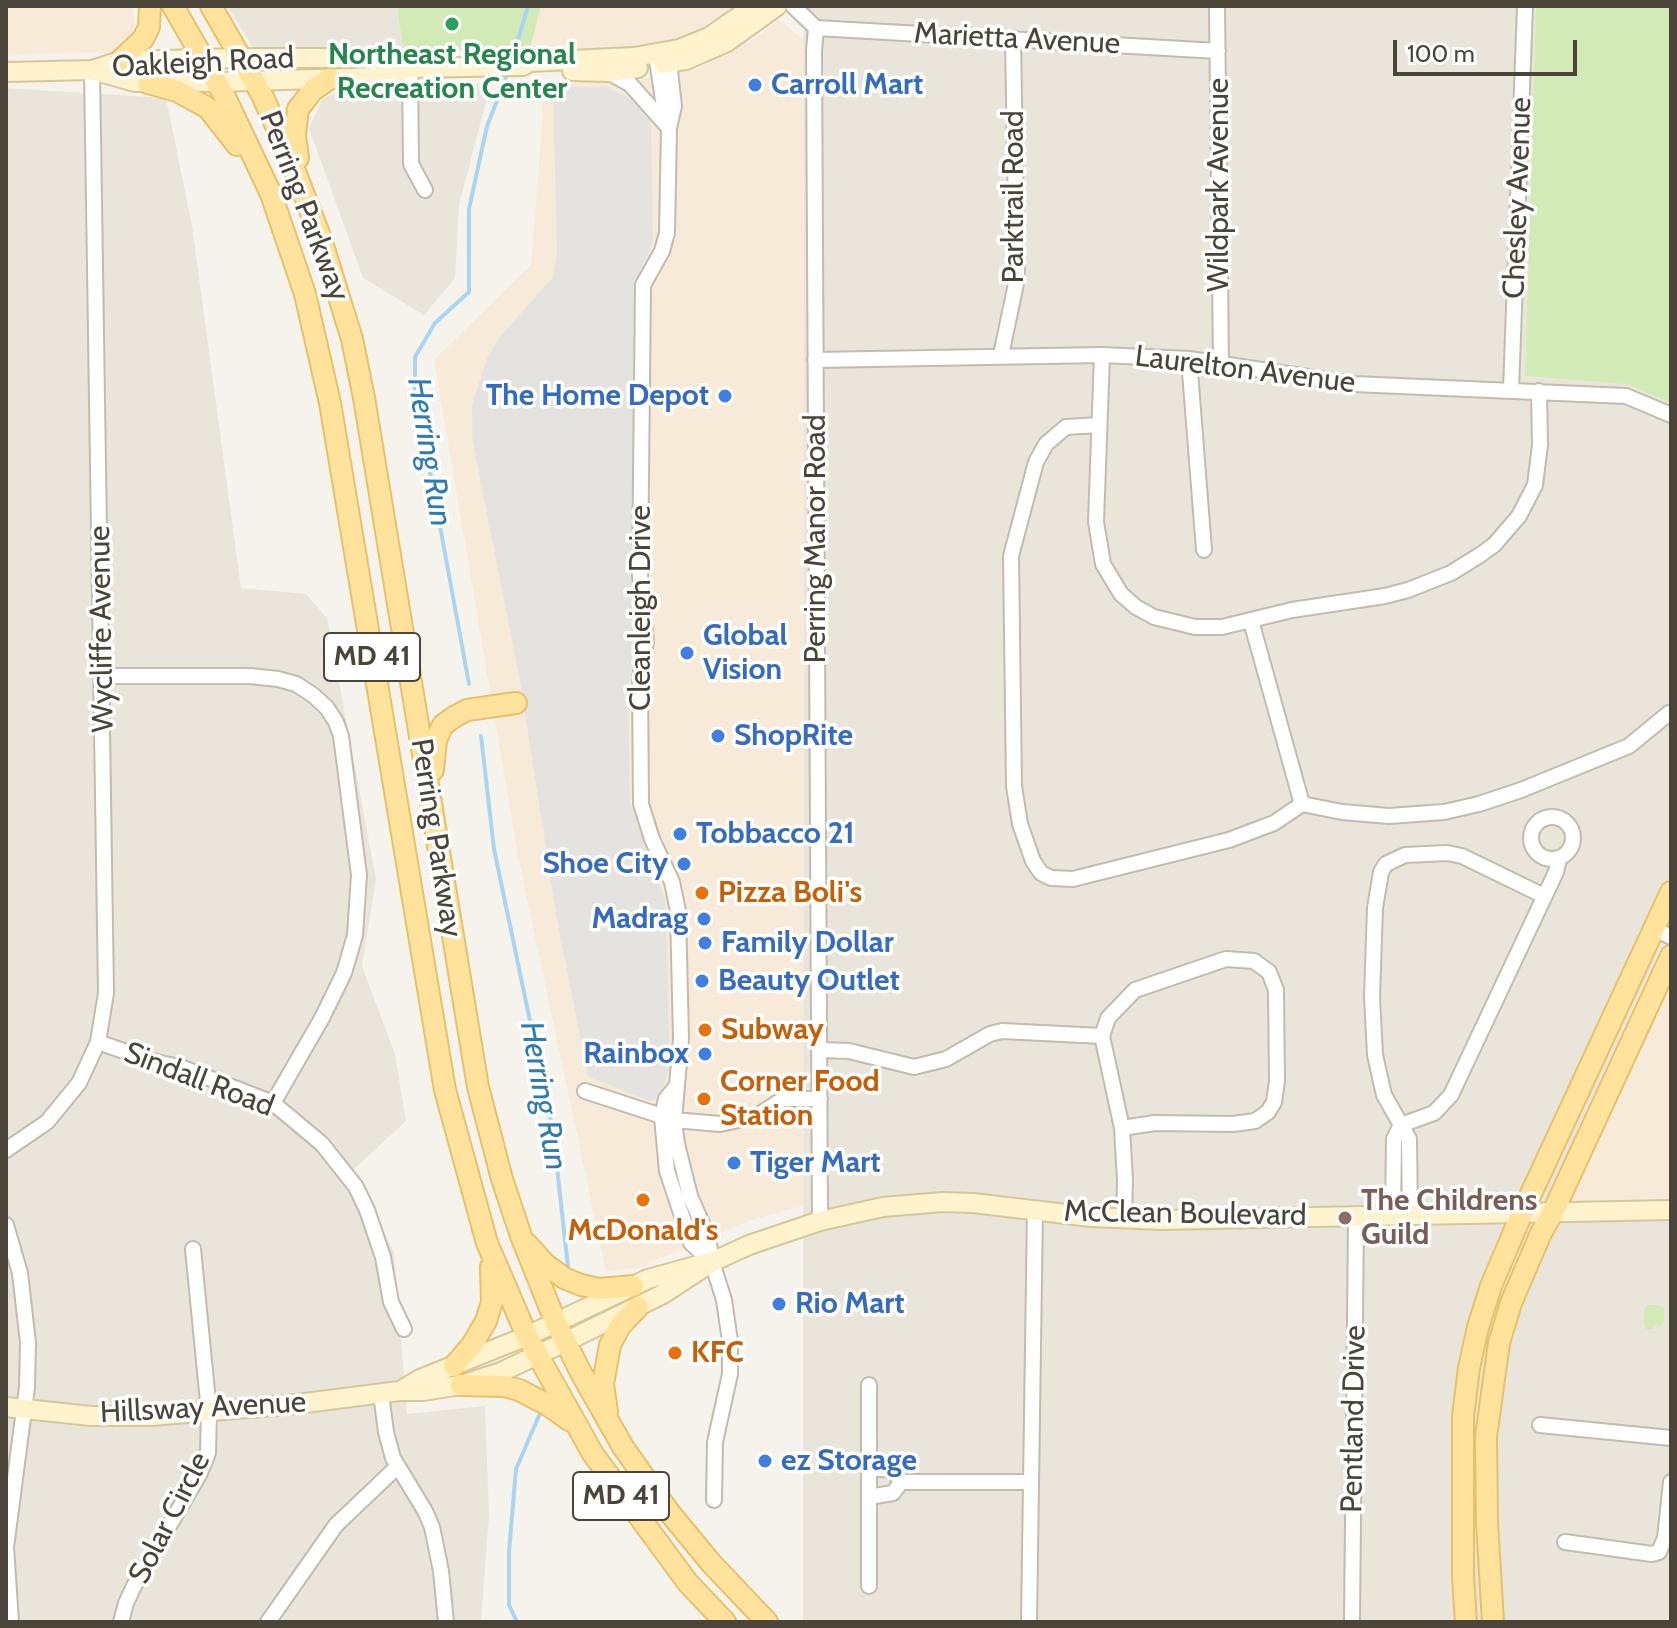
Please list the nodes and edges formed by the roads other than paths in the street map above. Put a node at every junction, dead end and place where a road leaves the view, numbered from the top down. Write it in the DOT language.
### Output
graph roads {
  1 [pos="150,6"];
  2 [pos="173,6"];
  3 [pos="211,6"];
  4 [pos="754,6"];
  5 [pos="777,6"];
  6 [pos="793,6"];
  7 [pos="1217,6"];
  8 [pos="1525,6"];
  9 [pos="816,28"];
  10 [pos="1013,38"];
  11 [pos="1218,51"];
  12 [pos="241,58"];
  13 [pos="662,58"];
  14 [pos="204,59"];
  15 [pos="120,61"];
  16 [pos="522,66"];
  17 [pos="410,68"];
  18 [pos="92,70"];
  19 [pos="6,72"];
  20 [pos="608,72"];
  21 [pos="329,79"];
  22 [pos="254,81"];
  23 [pos="217,82"];
  24 [pos="148,83"];
  25 [pos="669,128"];
  26 [pos="425,190"];
  27 [pos="271,194"];
  28 [pos="321,239"];
  29 [pos="1001,355"];
  30 [pos="1102,355"];
  31 [pos="1189,359"];
  32 [pos="815,360"];
  33 [pos="1221,363"];
  34 [pos="1511,390"];
  35 [pos="1539,391"];
  36 [pos="1671,415"];
  37 [pos="1099,425"];
  38 [pos="1204,550"];
  39 [pos="1251,621"];
  40 [pos="103,676"];
  41 [pos="516,703"];
  42 [pos="1669,713"];
  43 [pos="1302,804"];
  44 [pos="432,814"];
  45 [pos="1559,859"];
  46 [pos="1671,892"];
  47 [pos="1544,896"];
  48 [pos="1663,933"];
  49 [pos="1671,956"];
  50 [pos="1102,1036"];
  51 [pos="98,1042"];
  52 [pos="821,1050"];
  53 [pos="585,1091"];
  54 [pos="820,1099"];
  55 [pos="273,1103"];
  56 [pos="668,1118"];
  57 [pos="1401,1125"];
  58 [pos="1122,1128"];
  59 [pos="6,1150"];
  60 [pos="1035,1209"];
  61 [pos="1671,1210"];
  62 [pos="1553,1212"];
  63 [pos="1522,1213"];
  64 [pos="1402,1215"];
  65 [pos="1356,1217"];
  66 [pos="1124,1219"];
  67 [pos="820,1221"];
  68 [pos="6,1225"];
  69 [pos="521,1236"];
  70 [pos="487,1243"];
  71 [pos="193,1249"];
  72 [pos="712,1262"];
  73 [pos="633,1286"];
  74 [pos="638,1307"];
  75 [pos="556,1323"];
  76 [pos="404,1329"];
  77 [pos="527,1336"];
  78 [pos="565,1342"];
  79 [pos="537,1356"];
  80 [pos="458,1375"];
  81 [pos="869,1385"];
  82 [pos="390,1392"];
  83 [pos="15,1409"];
  84 [pos="209,1412"];
  85 [pos="574,1423"];
  86 [pos="609,1423"];
  87 [pos="1540,1425"];
  88 [pos="1671,1438"];
  89 [pos="397,1467"];
  90 [pos="869,1468"];
  91 [pos="901,1482"];
  92 [pos="1031,1482"];
  93 [pos="1671,1482"];
  94 [pos="869,1497"];
  95 [pos="714,1500"];
  96 [pos="1565,1542"];
  97 [pos="869,1586"];
  98 [pos="11,1622"];
  99 [pos="121,1622"];
  100 [pos="268,1622"];
  101 [pos="446,1622"];
  102 [pos="725,1622"];
  103 [pos="767,1622"];
  104 [pos="1029,1622"];
  105 [pos="1352,1622"];
  106 [pos="1466,1622"];
  107 [pos="1493,1622"];
  1 -- 15 [label="main road"];
  2 -- 14 [label="main road, Perring Parkway / MD 41"];
  3 -- 12 [label="main road, Perring Parkway / MD 41"];
  4 -- 13 [label="street, Oakleigh Road"];
  5 -- 13 [label="street, Oakleigh Road"];
  6 -- 9 [label="street"];
  7 -- 11 [label="street, Wildpark Avenue"];
  8 -- 34 [label="street, Chesley Avenue"];
  9 -- 10 [label="street, Marietta Avenue"];
  9 -- 32 [label="street, Perring Manor Road"];
  10 -- 11 [label="street, Marietta Avenue"];
  10 -- 29 [label="street, Parktrail Road"];
  11 -- 33 [label="street, Wildpark Avenue"];
  12 -- 14 [label="street, Oakleigh Road"];
  12 -- 17 [label="street, Oakleigh Road"];
  12 -- 22 [label="main road, Perring Parkway / MD 41"];
  13 -- 16 [label="street, Oakleigh Road"];
  13 -- 20 [label="street, Oakleigh Road"];
  13 -- 25 [label="street, Cleanleigh Drive"];
  14 -- 15 [label="street, Oakleigh Road"];
  14 -- 23 [label="main road, Perring Parkway / MD 41"];
  15 -- 18 [label="street, Oakleigh Road"];
  16 -- 17 [label="street, Oakleigh Road"];
  16 -- 20 [label="street, Oakleigh Road"];
  17 -- 21 [label="street, Oakleigh Road"];
  17 -- 26 [label="street"];
  18 -- 19 [label="street, Oakleigh Road"];
  18 -- 24 [label="street, Oakleigh Road"];
  18 -- 40 [label="street, Wycliffe Avenue"];
  20 -- 25 [label="street"];
  21 -- 22 [label="street, Oakleigh Road"];
  21 -- 28 [label="main road"];
  22 -- 23 [label="street, Oakleigh Road"];
  22 -- 28 [label="main road, Perring Parkway / MD 41"];
  23 -- 24 [label="street, Oakleigh Road"];
  23 -- 27 [label="main road, Perring Parkway / MD 41"];
  24 -- 27 [label="main road"];
  25 -- 56 [label="street, Cleanleigh Drive"];
  27 -- 70 [label="main road, Perring Parkway / MD 41"];
  28 -- 44 [label="main road, Perring Parkway / MD 41"];
  29 -- 30 [label="street, Laurelton Avenue"];
  29 -- 32 [label="street, Laurelton Avenue"];
  30 -- 31 [label="street, Laurelton Avenue"];
  30 -- 37 [label="street"];
  31 -- 33 [label="street, Laurelton Avenue"];
  31 -- 38 [label="street"];
  32 -- 52 [label="street, Perring Manor Road"];
  33 -- 34 [label="street, Laurelton Avenue"];
  34 -- 35 [label="street, Laurelton Avenue"];
  35 -- 36 [label="street, Laurelton Avenue"];
  35 -- 39 [label="street"];
  37 -- 39 [label="street"];
  37 -- 43 [label="street"];
  39 -- 43 [label="street"];
  40 -- 51 [label="street, Wycliffe Avenue"];
  40 -- 55 [label="street"];
  41 -- 44 [label="main road"];
  42 -- 43 [label="street"];
  44 -- 69 [label="main road, Perring Parkway / MD 41"];
  45 -- 47 [label="street"];
  46 -- 48 [label="main road"];
  47 -- 57 [label="street"];
  47 -- 57 [label="street"];
  48 -- 63 [label="main road"];
  49 -- 62 [label="main road"];
  50 -- 52 [label="street"];
  50 -- 58 [label="street"];
  50 -- 58 [label="street"];
  51 -- 55 [label="street, Sindall Road"];
  51 -- 59 [label="street, Wycliffe Avenue"];
  52 -- 54 [label="street, Perring Manor Road"];
  53 -- 56 [label="street"];
  54 -- 56 [label="street"];
  54 -- 67 [label="street, Perring Manor Road"];
  55 -- 76 [label="street, Sindall Road"];
  56 -- 72 [label="street, Cleanleigh Drive"];
  57 -- 64 [label="street"];
  58 -- 66 [label="street"];
  60 -- 66 [label="street, McClean Boulevard"];
  60 -- 67 [label="street, McClean Boulevard"];
  60 -- 92 [label="street, McClean Boulevard"];
  61 -- 62 [label="street, McClean Boulevard"];
  62 -- 63 [label="street, McClean Boulevard"];
  62 -- 107 [label="main road"];
  63 -- 64 [label="street, McClean Boulevard"];
  63 -- 106 [label="main road"];
  64 -- 65 [label="street, McClean Boulevard"];
  65 -- 66 [label="street, McClean Boulevard"];
  65 -- 105 [label="street, Pentland Drive"];
  67 -- 72 [label="street, McClean Boulevard"];
  68 -- 83 [label="street"];
  69 -- 73 [label="main road"];
  69 -- 75 [label="main road, Perring Parkway / MD 41"];
  70 -- 77 [label="main road, Perring Parkway / MD 41"];
  70 -- 80 [label="main road"];
  71 -- 84 [label="street, Solar Circle"];
  72 -- 73 [label="street, Hillsway Avenue"];
  72 -- 74 [label="street, McClean Boulevard"];
  72 -- 95 [label="street, Cleanleigh Drive"];
  73 -- 75 [label="street, Hillsway Avenue"];
  74 -- 78 [label="street, McClean Boulevard"];
  74 -- 86 [label="main road"];
  75 -- 77 [label="street, Hillsway Avenue"];
  75 -- 78 [label="main road, Perring Parkway / MD 41"];
  77 -- 79 [label="main road, Perring Parkway / MD 41"];
  77 -- 80 [label="street, Hillsway Avenue"];
  78 -- 79 [label="street, McClean Boulevard"];
  78 -- 86 [label="main road, Perring Parkway / MD 41"];
  79 -- 80 [label="street, Hillsway Avenue"];
  79 -- 85 [label="main road, Perring Parkway / MD 41"];
  80 -- 82 [label="street, Hillsway Avenue"];
  80 -- 85 [label="main road"];
  81 -- 90 [label="street"];
  82 -- 84 [label="street, Hillsway Avenue"];
  82 -- 89 [label="street"];
  83 -- 84 [label="street, Hillsway Avenue"];
  83 -- 98 [label="street"];
  84 -- 99 [label="street, Solar Circle"];
  85 -- 102 [label="main road, Perring Parkway / MD 41"];
  86 -- 103 [label="main road, Perring Parkway / MD 41"];
  87 -- 88 [label="street"];
  89 -- 100 [label="street"];
  89 -- 101 [label="street"];
  90 -- 91 [label="street"];
  90 -- 94 [label="street"];
  91 -- 92 [label="street"];
  91 -- 94 [label="street"];
  92 -- 104 [label="street, McClean Boulevard"];
  93 -- 96 [label="street"];
  94 -- 97 [label="street"];
}
